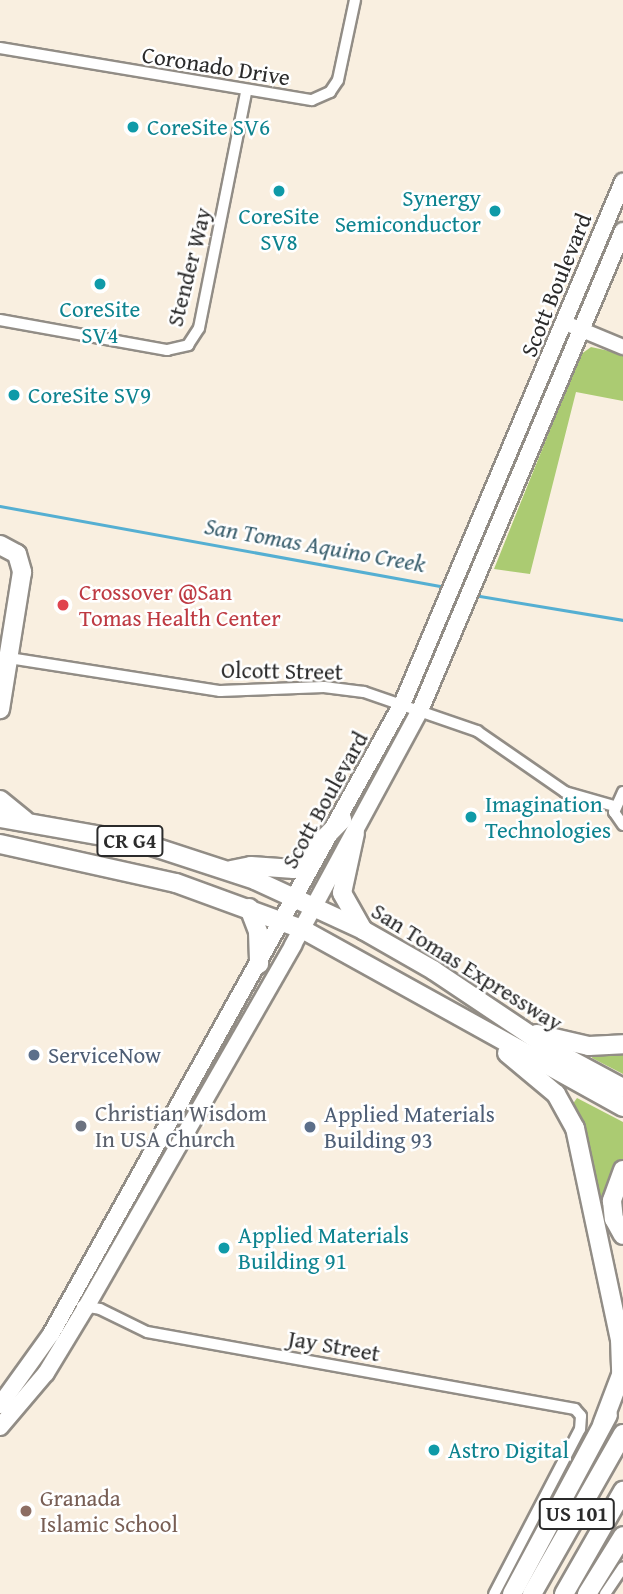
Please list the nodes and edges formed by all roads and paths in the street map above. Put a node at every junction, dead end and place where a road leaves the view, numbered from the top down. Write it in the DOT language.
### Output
graph roads {
  1 [pos="355,0"];
  2 [pos="0,48"];
  3 [pos="246,92"];
  4 [pos="623,182"];
  5 [pos="623,231"];
  6 [pos="0,320"];
  7 [pos="565,323"];
  8 [pos="583,329"];
  9 [pos="623,347"];
  10 [pos="0,545"];
  11 [pos="9,658"];
  12 [pos="403,702"];
  13 [pos="421,708"];
  14 [pos="0,709"];
  15 [pos="623,792"];
  16 [pos="0,800"];
  17 [pos="614,806"];
  18 [pos="0,818"];
  19 [pos="342,820"];
  20 [pos="27,822"];
  21 [pos="623,825"];
  22 [pos="355,833"];
  23 [pos="0,844"];
  24 [pos="20,848"];
  25 [pos="0,855"];
  26 [pos="229,871"];
  27 [pos="297,899"];
  28 [pos="315,906"];
  29 [pos="249,908"];
  30 [pos="284,922"];
  31 [pos="302,929"];
  32 [pos="363,930"];
  33 [pos="259,964"];
  34 [pos="478,1024"];
  35 [pos="521,1029"];
  36 [pos="623,1044"];
  37 [pos="623,1088"];
  38 [pos="623,1107"];
  39 [pos="623,1170"];
  40 [pos="623,1235"];
  41 [pos="69,1303"];
  42 [pos="86,1307"];
  43 [pos="623,1388"];
  44 [pos="0,1405"];
  45 [pos="602,1425"];
  46 [pos="0,1427"];
  47 [pos="623,1434"];
  48 [pos="623,1491"];
  49 [pos="623,1536"];
  50 [pos="623,1567"];
  51 [pos="494,1594"];
  52 [pos="512,1594"];
  53 [pos="531,1594"];
  54 [pos="564,1594"];
  55 [pos="587,1594"];
  56 [pos="605,1594"];
  1 -- 3 [label="street, Coronado Drive"];
  2 -- 3 [label="street, Coronado Drive"];
  3 -- 6 [label="street, Stender Way"];
  4 -- 7 [label="main road, Scott Boulevard"];
  5 -- 8 [label="main road, Scott Boulevard"];
  7 -- 8 [label="street"];
  7 -- 12 [label="main road, Scott Boulevard"];
  8 -- 9 [label="street"];
  8 -- 13 [label="main road, Scott Boulevard"];
  10 -- 11 [label="highway"];
  11 -- 12 [label="street, Olcott Street"];
  11 -- 14 [label="highway"];
  12 -- 13 [label="street, Olcott Street"];
  12 -- 19 [label="main road, Scott Boulevard"];
  13 -- 17 [label="street, Olcott Street"];
  13 -- 22 [label="main road, Scott Boulevard"];
  15 -- 17 [label="street"];
  16 -- 20 [label="highway"];
  17 -- 21 [label="street"];
  18 -- 20 [label="highway, San Tomas Expressway / CR G4"];
  19 -- 26 [label="highway"];
  19 -- 27 [label="main road, Scott Boulevard"];
  20 -- 26 [label="highway, San Tomas Expressway / CR G4"];
  22 -- 28 [label="main road, Scott Boulevard"];
  22 -- 32 [label="highway"];
  23 -- 24 [label="highway, San Tomas Expressway / CR G4"];
  24 -- 25 [label="highway"];
  24 -- 29 [label="highway, San Tomas Expressway / CR G4"];
  26 -- 27 [label="highway, San Tomas Expressway / CR G4"];
  27 -- 28 [label="highway, San Tomas Expressway / CR G4"];
  27 -- 30 [label="main road, Scott Boulevard"];
  28 -- 31 [label="main road, Scott Boulevard"];
  28 -- 32 [label="highway, San Tomas Expressway / CR G4"];
  29 -- 30 [label="highway, San Tomas Expressway / CR G4"];
  29 -- 33 [label="highway"];
  30 -- 31 [label="highway, San Tomas Expressway / CR G4"];
  30 -- 33 [label="main road, Scott Boulevard"];
  31 -- 34 [label="highway, San Tomas Expressway / CR G4"];
  31 -- 42 [label="main road, Scott Boulevard"];
  32 -- 35 [label="highway, San Tomas Expressway / CR G4"];
  33 -- 41 [label="main road, Scott Boulevard"];
  34 -- 38 [label="highway, San Tomas Expressway / CR G4"];
  34 -- 45 [label="highway"];
  35 -- 36 [label="highway"];
  35 -- 37 [label="highway, San Tomas Expressway / CR G4"];
  39 -- 40 [label="highway"];
  41 -- 42 [label="street, Jay Street"];
  41 -- 44 [label="main road, Scott Boulevard"];
  42 -- 46 [label="main road, Scott Boulevard"];
  42 -- 51 [label="street, Jay Street"];
  43 -- 45 [label="highway"];
  45 -- 52 [label="highway"];
  47 -- 53 [label="highway, US 101"];
  48 -- 54 [label="highway, US 101"];
  49 -- 55 [label="highway"];
  50 -- 56 [label="street"];
}
